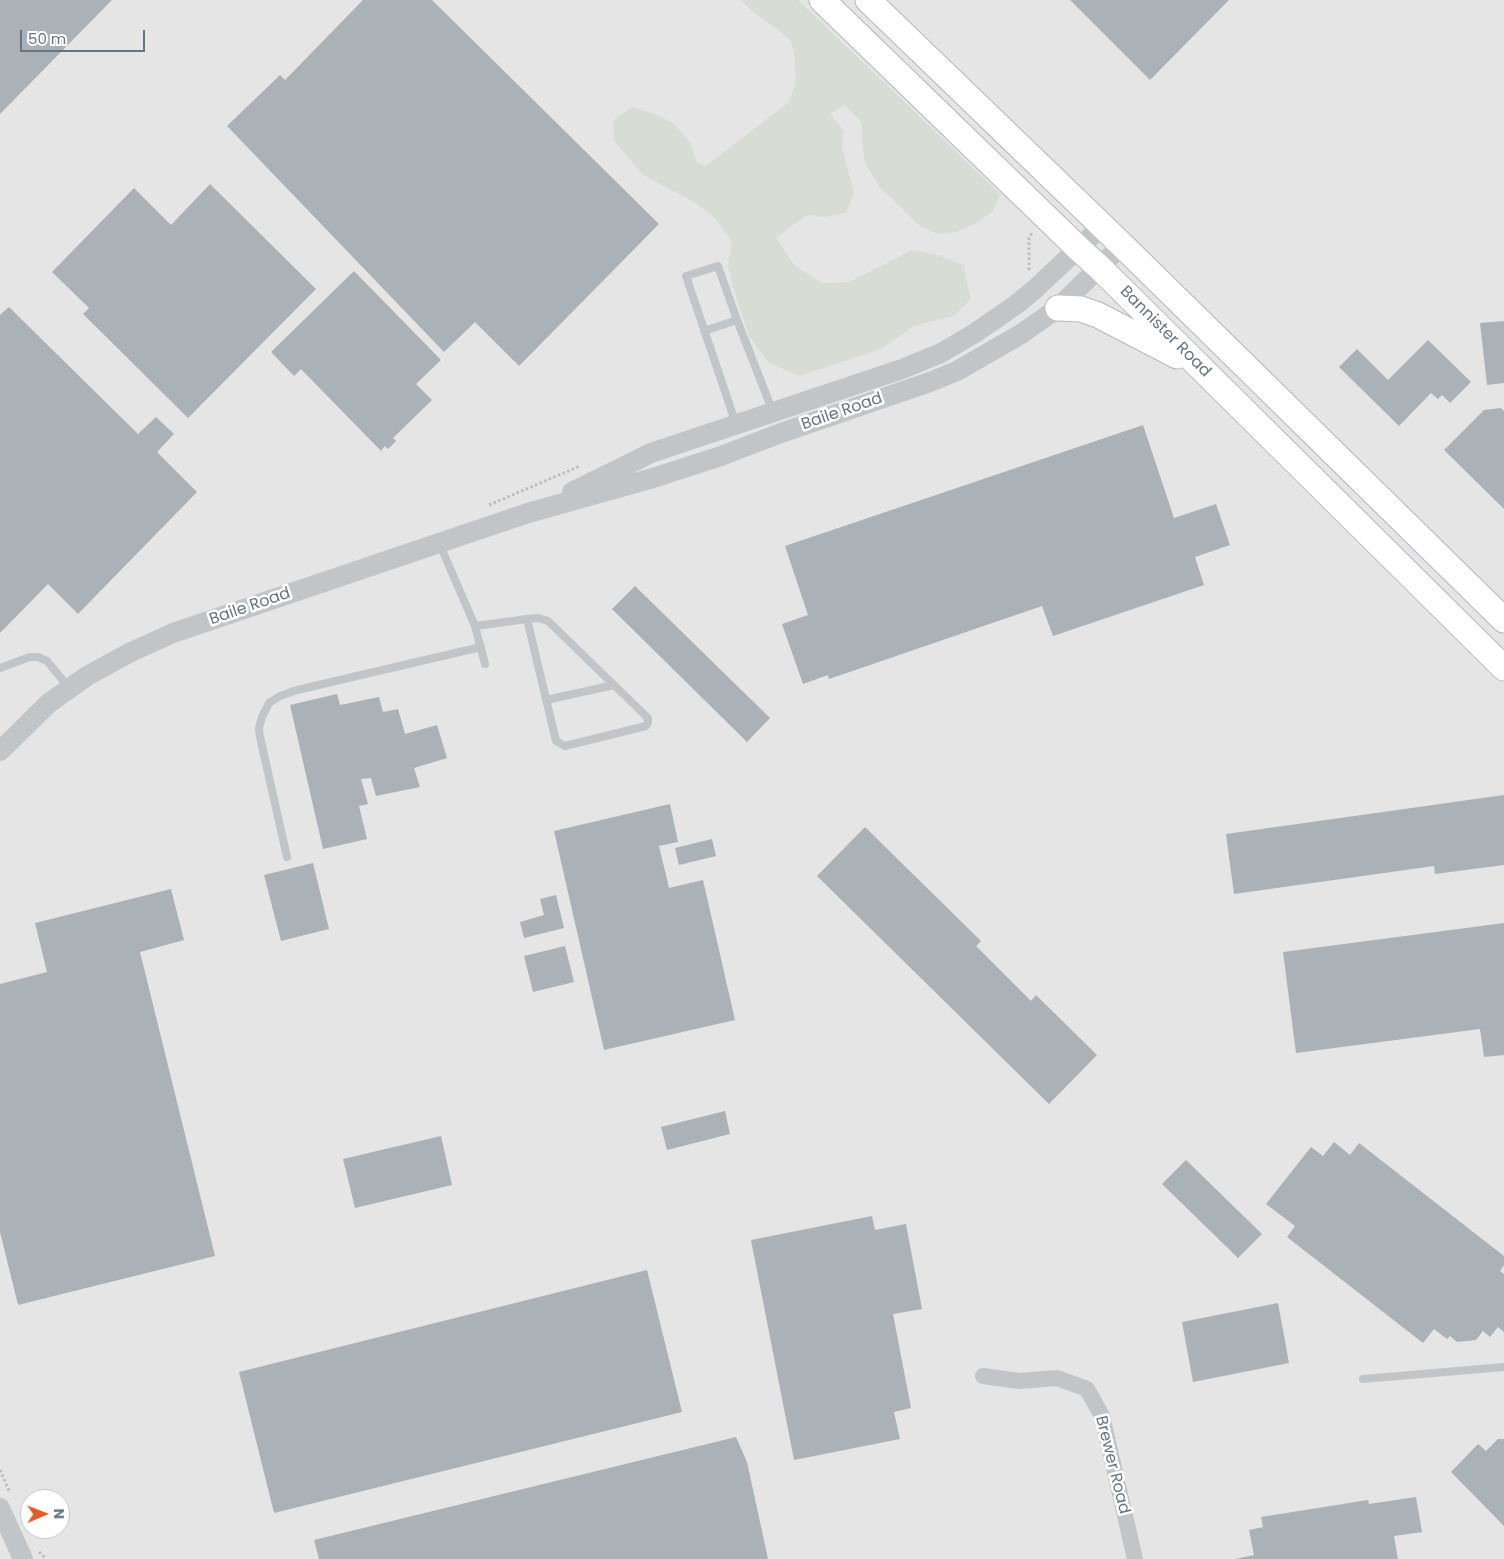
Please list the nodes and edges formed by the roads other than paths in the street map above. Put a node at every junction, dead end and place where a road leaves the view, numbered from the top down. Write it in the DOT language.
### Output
graph roads {
  1 [pos="822,0"];
  2 [pos="868,0"];
  3 [pos="1102,226"];
  4 [pos="1122,245"];
  5 [pos="1078,248"];
  6 [pos="1100,268"];
  7 [pos="1058,308"];
  8 [pos="737,320"];
  9 [pos="704,331"];
  10 [pos="1200,367"];
  11 [pos="773,412"];
  12 [pos="736,424"];
  13 [pos="781,433"];
  14 [pos="745,446"];
  15 [pos="528,514"];
  16 [pos="439,543"];
  17 [pos="527,619"];
  18 [pos="1504,620"];
  19 [pos="475,626"];
  20 [pos="480,647"];
  21 [pos="485,664"];
  22 [pos="0,668"];
  23 [pos="1504,668"];
  24 [pos="614,685"];
  25 [pos="70,689"];
  26 [pos="546,700"];
  27 [pos="0,751"];
  28 [pos="287,857"];
  29 [pos="1504,1367"];
  30 [pos="984,1376"];
  31 [pos="1363,1379"];
  32 [pos="0,1508"];
  33 [pos="23,1559"];
  34 [pos="1135,1559"];
  1 -- 5 [label="main road, Bannister Road"];
  2 -- 3 [label="main road, Bannister Road"];
  3 -- 4 [label="main road, Bannister Road"];
  3 -- 5 [label="street, Baile Road"];
  4 -- 6 [label="street, Baile Road"];
  4 -- 18 [label="main road, Bannister Road"];
  5 -- 6 [label="main road, Bannister Road"];
  5 -- 11 [label="street, Baile Road"];
  6 -- 7 [label="street, Baile Road"];
  6 -- 10 [label="main road, Bannister Road"];
  7 -- 10 [label="main road"];
  7 -- 13 [label="street, Baile Road"];
  8 -- 9 [label="lane"];
  8 -- 9 [label="lane"];
  8 -- 11 [label="lane"];
  9 -- 12 [label="lane"];
  10 -- 23 [label="main road, Bannister Road"];
  11 -- 12 [label="street, Baile Road"];
  11 -- 13 [label="street"];
  12 -- 14 [label="street"];
  12 -- 15 [label="street, Baile Road"];
  13 -- 14 [label="street, Baile Road"];
  14 -- 15 [label="street, Baile Road"];
  15 -- 16 [label="street, Baile Road"];
  16 -- 19 [label="lane"];
  16 -- 25 [label="street, Baile Road"];
  17 -- 19 [label="lane"];
  17 -- 24 [label="lane"];
  17 -- 26 [label="lane"];
  19 -- 20 [label="lane"];
  20 -- 21 [label="lane"];
  20 -- 28 [label="lane"];
  22 -- 25 [label="lane"];
  24 -- 26 [label="lane"];
  24 -- 26 [label="lane"];
  25 -- 27 [label="street, Baile Road"];
  29 -- 31 [label="lane"];
  30 -- 34 [label="street, Brewer Road"];
  32 -- 33 [label="street"];
}
